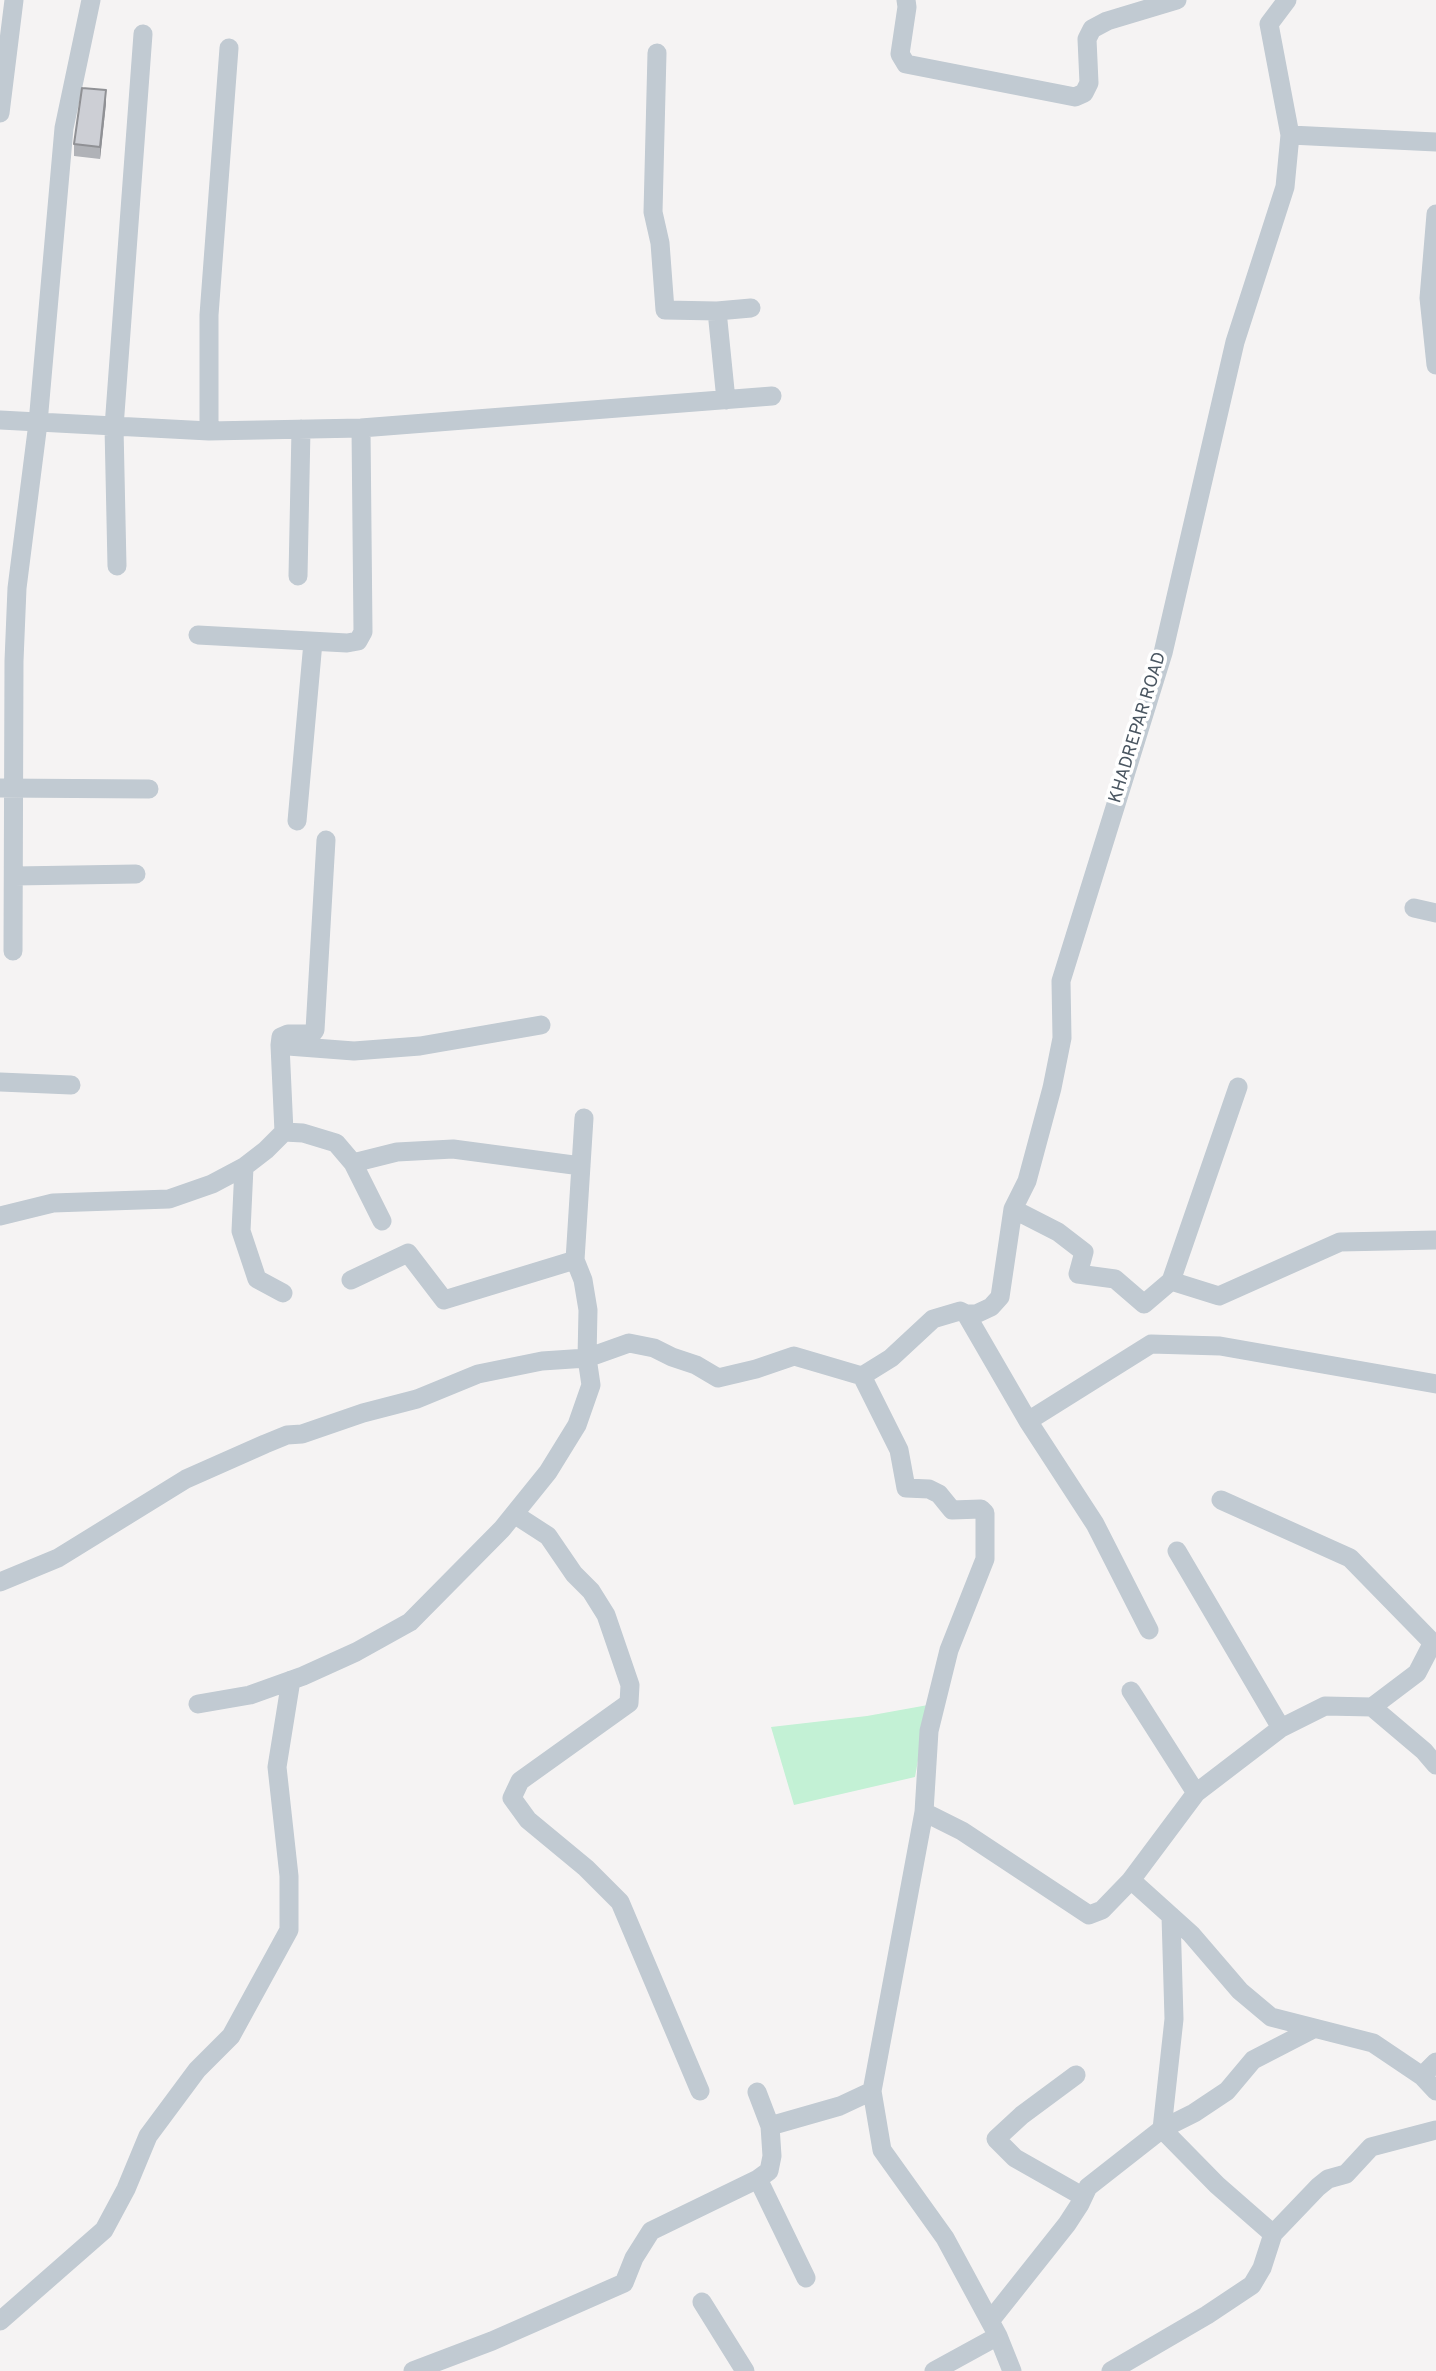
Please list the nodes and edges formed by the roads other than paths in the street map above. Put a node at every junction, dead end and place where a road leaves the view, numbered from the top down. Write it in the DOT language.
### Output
graph roads {
  1 [pos="14,0"];
  2 [pos="91,0"];
  3 [pos="906,0"];
  4 [pos="1177,0"];
  5 [pos="1264,0"];
  6 [pos="1287,0"];
  7 [pos="1269,24"];
  8 [pos="143,34"];
  9 [pos="229,48"];
  10 [pos="657,53"];
  11 [pos="0,113"];
  12 [pos="1290,135"];
  13 [pos="1436,142"];
  14 [pos="1436,214"];
  15 [pos="751,308"];
  16 [pos="717,311"];
  17 [pos="1436,365"];
  18 [pos="772,396"];
  19 [pos="726,400"];
  20 [pos="0,420"];
  21 [pos="38,423"];
  22 [pos="114,427"];
  23 [pos="361,428"];
  24 [pos="302,429"];
  25 [pos="209,430"];
  26 [pos="117,566"];
  27 [pos="298,576"];
  28 [pos="198,635"];
  29 [pos="313,642"];
  30 [pos="7,788"];
  31 [pos="149,789"];
  32 [pos="297,821"];
  33 [pos="326,841"];
  34 [pos="136,874"];
  35 [pos="15,876"];
  36 [pos="1414,908"];
  37 [pos="1436,913"];
  38 [pos="13,951"];
  39 [pos="541,1026"];
  40 [pos="280,1045"];
  41 [pos="0,1082"];
  42 [pos="71,1085"];
  43 [pos="1238,1087"];
  44 [pos="584,1118"];
  45 [pos="284,1132"];
  46 [pos="353,1163"];
  47 [pos="581,1166"];
  48 [pos="244,1167"];
  49 [pos="1013,1209"];
  50 [pos="0,1216"];
  51 [pos="382,1221"];
  52 [pos="1436,1240"];
  53 [pos="575,1260"];
  54 [pos="351,1280"];
  55 [pos="1171,1280"];
  56 [pos="283,1293"];
  57 [pos="966,1314"];
  58 [pos="587,1358"];
  59 [pos="862,1376"];
  60 [pos="1436,1384"];
  61 [pos="1028,1421"];
  62 [pos="1221,1500"];
  63 [pos="513,1514"];
  64 [pos="1177,1551"];
  65 [pos="0,1582"];
  66 [pos="1149,1630"];
  67 [pos="1434,1645"];
  68 [pos="291,1680"];
  69 [pos="1130,1691"];
  70 [pos="198,1704"];
  71 [pos="1372,1707"];
  72 [pos="1281,1728"];
  73 [pos="1436,1765"];
  74 [pos="1196,1793"];
  75 [pos="924,1812"];
  76 [pos="1131,1880"];
  77 [pos="1171,1916"];
  78 [pos="1315,2028"];
  79 [pos="1436,2062"];
  80 [pos="1076,2075"];
  81 [pos="1422,2076"];
  82 [pos="700,2091"];
  83 [pos="872,2091"];
  84 [pos="1436,2091"];
  85 [pos="757,2092"];
  86 [pos="770,2126"];
  87 [pos="1162,2129"];
  88 [pos="1436,2130"];
  89 [pos="758,2179"];
  90 [pos="1082,2196"];
  91 [pos="1273,2234"];
  92 [pos="806,2278"];
  93 [pos="702,2302"];
  94 [pos="0,2321"];
  95 [pos="994,2329"];
  96 [pos="413,2371"];
  97 [pos="745,2371"];
  98 [pos="934,2371"];
  99 [pos="1012,2371"];
  100 [pos="1111,2371"];
  1 -- 11 [label="street"];
  2 -- 21 [label="street"];
  3 -- 4 [label="street"];
  5 -- 7 [label="street, KHADREPAR ROAD"];
  6 -- 7 [label="street"];
  7 -- 12 [label="street, KHADREPAR ROAD"];
  8 -- 22 [label="street"];
  9 -- 25 [label="street"];
  10 -- 16 [label="street"];
  12 -- 13 [label="street"];
  12 -- 49 [label="street, KHADREPAR ROAD"];
  14 -- 17 [label="street"];
  15 -- 16 [label="street"];
  16 -- 19 [label="street"];
  18 -- 19 [label="street"];
  19 -- 23 [label="street"];
  20 -- 21 [label="street"];
  21 -- 22 [label="street"];
  21 -- 30 [label="street"];
  22 -- 25 [label="street"];
  22 -- 26 [label="street"];
  23 -- 24 [label="street"];
  23 -- 29 [label="street"];
  24 -- 25 [label="street"];
  24 -- 27 [label="street"];
  28 -- 29 [label="street"];
  29 -- 32 [label="street"];
  30 -- 31 [label="street"];
  30 -- 35 [label="street"];
  33 -- 40 [label="street"];
  34 -- 35 [label="street"];
  35 -- 38 [label="street"];
  36 -- 37 [label="street"];
  39 -- 40 [label="street"];
  40 -- 45 [label="street"];
  41 -- 42 [label="street"];
  43 -- 55 [label="street"];
  44 -- 47 [label="street"];
  45 -- 46 [label="street"];
  45 -- 48 [label="street"];
  46 -- 47 [label="street"];
  46 -- 51 [label="street"];
  47 -- 53 [label="street"];
  48 -- 50 [label="street"];
  48 -- 56 [label="street"];
  49 -- 55 [label="street"];
  49 -- 57 [label="street, KHADREPAR ROAD"];
  52 -- 55 [label="street"];
  53 -- 54 [label="street"];
  53 -- 58 [label="street"];
  57 -- 59 [label="street, KHADREPAR ROAD"];
  57 -- 61 [label="street"];
  58 -- 59 [label="street"];
  58 -- 63 [label="street"];
  58 -- 65 [label="street"];
  59 -- 75 [label="street"];
  60 -- 61 [label="street"];
  61 -- 66 [label="street"];
  62 -- 67 [label="street"];
  63 -- 68 [label="street"];
  63 -- 82 [label="street"];
  64 -- 72 [label="street"];
  67 -- 71 [label="street"];
  68 -- 70 [label="street"];
  68 -- 94 [label="street"];
  69 -- 74 [label="street"];
  71 -- 72 [label="street"];
  71 -- 73 [label="street"];
  72 -- 74 [label="street"];
  74 -- 76 [label="street"];
  75 -- 76 [label="street"];
  75 -- 83 [label="street"];
  76 -- 77 [label="street"];
  77 -- 78 [label="street"];
  77 -- 87 [label="street"];
  78 -- 81 [label="street"];
  78 -- 87 [label="street"];
  79 -- 81 [label="street"];
  80 -- 90 [label="street"];
  81 -- 84 [label="street"];
  83 -- 86 [label="street"];
  83 -- 95 [label="street"];
  85 -- 86 [label="street"];
  86 -- 89 [label="street"];
  87 -- 90 [label="street"];
  87 -- 91 [label="street"];
  88 -- 91 [label="street"];
  89 -- 92 [label="street"];
  89 -- 96 [label="street"];
  90 -- 95 [label="street"];
  91 -- 100 [label="street"];
  93 -- 97 [label="street"];
  95 -- 98 [label="street"];
  95 -- 99 [label="street"];
}
